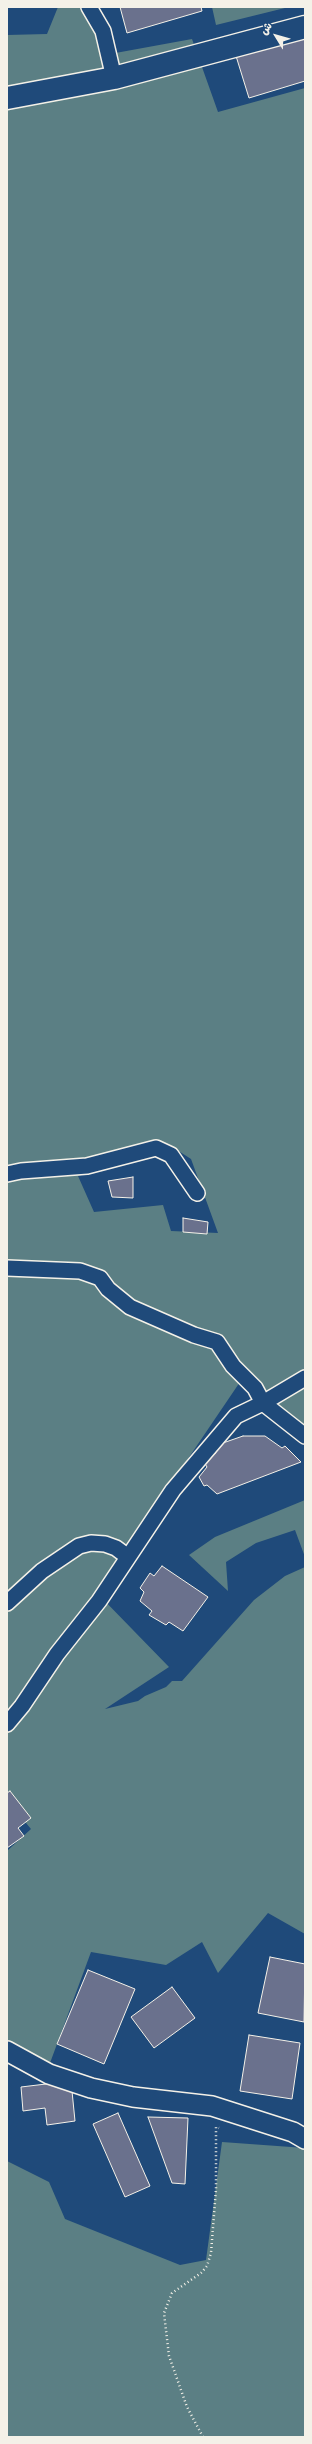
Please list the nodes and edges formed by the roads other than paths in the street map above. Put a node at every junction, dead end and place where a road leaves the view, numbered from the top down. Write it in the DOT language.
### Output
graph roads {
  1 [pos="89,7"];
  2 [pos="100,7"];
  3 [pos="305,27"];
  4 [pos="103,31"];
  5 [pos="114,78"];
  6 [pos="7,98"];
  7 [pos="7,1174"];
  8 [pos="197,1193"];
  9 [pos="7,1268"];
  10 [pos="305,1378"];
  11 [pos="263,1403"];
  12 [pos="305,1436"];
  13 [pos="128,1558"];
  14 [pos="7,1603"];
  15 [pos="7,1724"];
  16 [pos="7,2050"];
  17 [pos="305,2139"];
  1 -- 4 [label="street"];
  2 -- 4 [label="street"];
  3 -- 5 [label="main road"];
  4 -- 5 [label="street"];
  5 -- 6 [label="main road"];
  7 -- 8 [label="street"];
  9 -- 11 [label="street"];
  10 -- 11 [label="street"];
  11 -- 12 [label="street"];
  11 -- 13 [label="street"];
  13 -- 14 [label="street"];
  13 -- 15 [label="street"];
  16 -- 17 [label="street"];
}
